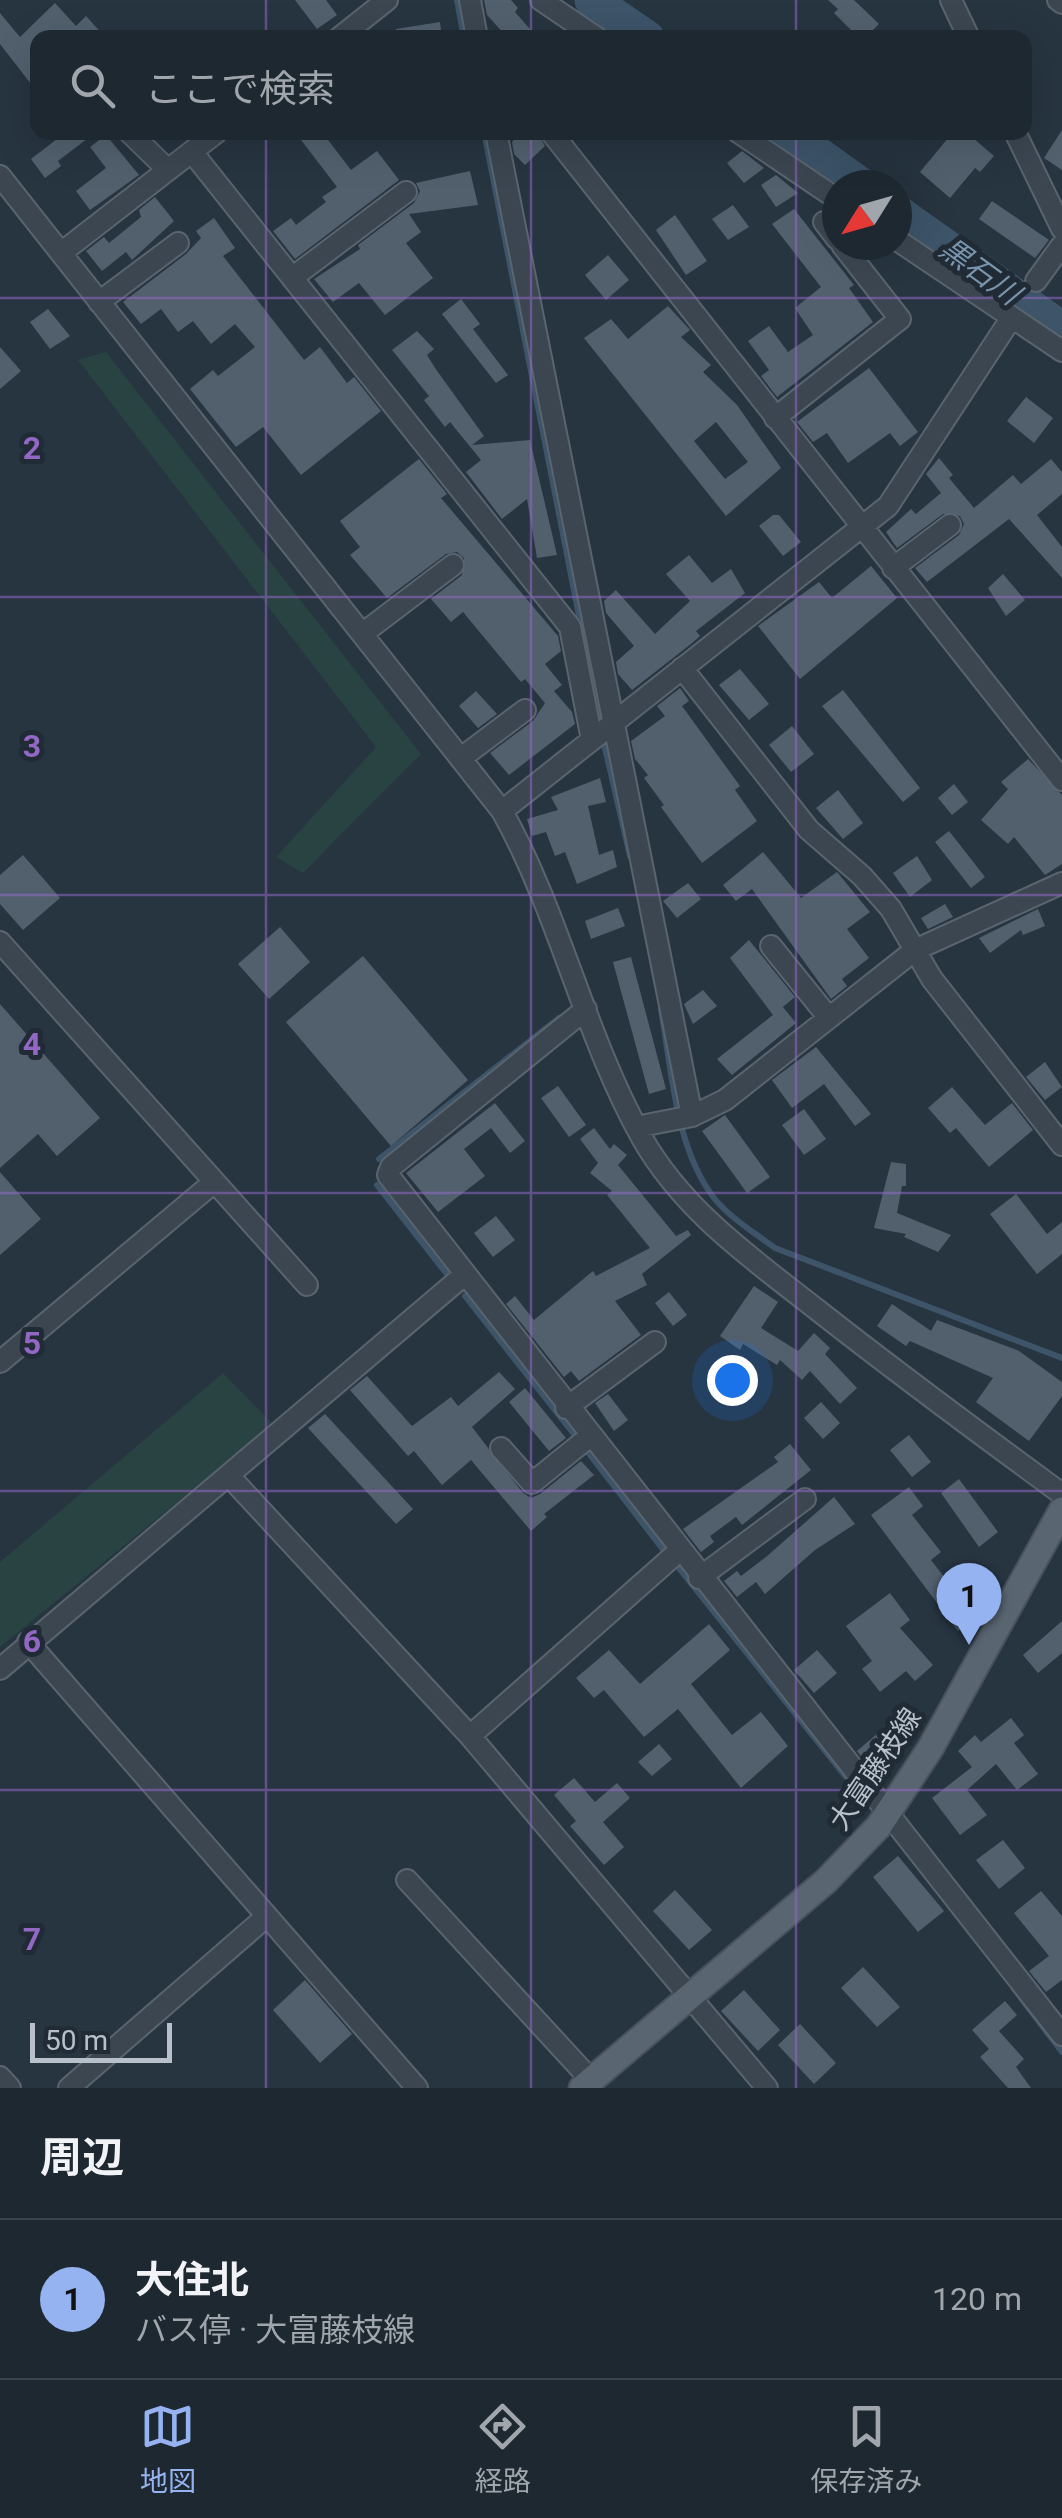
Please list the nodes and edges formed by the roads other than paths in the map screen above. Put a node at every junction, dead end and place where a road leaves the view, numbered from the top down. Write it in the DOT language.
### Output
graph roads {
  1 [pos="388,0"];
  2 [pos="470,0"];
  3 [pos="541,0"];
  4 [pos="950,0"];
  5 [pos="349,30"];
  6 [pos="476,30"];
  7 [pos="585,30"];
  8 [pos="965,30"];
  9 [pos="137,140"];
  10 [pos="207,140"];
  11 [pos="497,140"];
  12 [pos="556,140"];
  13 [pos="750,140"];
  14 [pos="1019,140"];
  15 [pos="192,152"];
  16 [pos="168,170"];
  17 [pos="0,176"];
  18 [pos="822,189"];
  19 [pos="406,192"];
  20 [pos="1062,229"];
  21 [pos="178,243"];
  22 [pos="1062,244"];
  23 [pos="912,250"];
  24 [pos="62,253"];
  25 [pos="854,260"];
  26 [pos="292,278"];
  27 [pos="1036,282"];
  28 [pos="100,302"];
  29 [pos="1012,317"];
  30 [pos="1062,351"];
  31 [pos="775,418"];
  32 [pos="950,525"];
  33 [pos="860,527"];
  34 [pos="454,566"];
  35 [pos="893,568"];
  36 [pos="362,634"];
  37 [pos="682,668"];
  38 [pos="525,710"];
  39 [pos="604,730"];
  40 [pos="460,758"];
  41 [pos="1062,780"];
  42 [pos="502,811"];
  43 [pos="1062,882"];
  44 [pos="0,942"];
  45 [pos="771,946"];
  46 [pos="915,950"];
  47 [pos="586,1009"];
  48 [pos="829,1018"];
  49 [pos="686,1117"];
  50 [pos="636,1126"];
  51 [pos="1062,1145"];
  52 [pos="213,1183"];
  53 [pos="463,1276"];
  54 [pos="307,1284"];
  55 [pos="655,1342"];
  56 [pos="0,1362"];
  57 [pos="566,1408"];
  58 [pos="589,1437"];
  59 [pos="501,1448"];
  60 [pos="230,1477"];
  61 [pos="1062,1494"];
  62 [pos="805,1500"];
  63 [pos="1062,1510"];
  64 [pos="678,1551"];
  65 [pos="700,1578"];
  66 [pos="28,1642"];
  67 [pos="0,1669"];
  68 [pos="470,1736"];
  69 [pos="887,1815"];
  70 [pos="407,1880"];
  71 [pos="267,1916"];
  72 [pos="689,2000"];
  73 [pos="1062,2035"];
  74 [pos="0,2077"];
  75 [pos="586,2084"];
  76 [pos="10,2088"];
  77 [pos="69,2088"];
  78 [pos="417,2088"];
  79 [pos="768,2088"];
  1 -- 5 [label="street"];
  2 -- 6 [label="street"];
  3 -- 7 [label="street"];
  4 -- 8 [label="street"];
  9 -- 16 [label="street"];
  10 -- 15 [label="street"];
  11 -- 39 [label="street"];
  12 -- 31 [label="street"];
  13 -- 18 [label="street"];
  14 -- 20 [label="street"];
  15 -- 16 [label="street"];
  15 -- 26 [label="street"];
  16 -- 24 [label="street"];
  17 -- 24 [label="street"];
  19 -- 26 [label="street"];
  21 -- 28 [label="street"];
  22 -- 27 [label="street"];
  23 -- 29 [label="street"];
  24 -- 28 [label="street"];
  25 -- 31 [label="street"];
  26 -- 39 [label="street"];
  28 -- 36 [label="street"];
  29 -- 30 [label="street"];
  29 -- 33 [label="street"];
  31 -- 33 [label="street"];
  32 -- 35 [label="street"];
  33 -- 35 [label="street"];
  33 -- 37 [label="street"];
  34 -- 36 [label="street"];
  35 -- 41 [label="street"];
  36 -- 40 [label="street"];
  37 -- 39 [label="street"];
  37 -- 46 [label="street"];
  38 -- 40 [label="street"];
  39 -- 42 [label="street"];
  39 -- 49 [label="street"];
  40 -- 42 [label="street"];
  42 -- 47 [label="street"];
  43 -- 46 [label="street"];
  44 -- 52 [label="street"];
  45 -- 48 [label="street"];
  46 -- 48 [label="street"];
  46 -- 51 [label="street"];
  47 -- 50 [label="street"];
  47 -- 53 [label="street"];
  48 -- 49 [label="street"];
  49 -- 50 [label="street"];
  50 -- 61 [label="street"];
  52 -- 54 [label="street"];
  52 -- 56 [label="street"];
  53 -- 57 [label="street"];
  53 -- 60 [label="street"];
  55 -- 57 [label="street"];
  57 -- 58 [label="street"];
  58 -- 59 [label="street"];
  58 -- 64 [label="street"];
  60 -- 66 [label="street"];
  60 -- 68 [label="street"];
  62 -- 65 [label="street"];
  63 -- 69 [label="main road, 大富藤枝線"];
  64 -- 65 [label="street"];
  64 -- 68 [label="street"];
  65 -- 69 [label="street"];
  66 -- 67 [label="street"];
  66 -- 71 [label="street"];
  68 -- 72 [label="street"];
  69 -- 72 [label="main road, 大富藤枝線"];
  69 -- 73 [label="street"];
  70 -- 75 [label="street"];
  71 -- 77 [label="street"];
  71 -- 78 [label="street"];
  72 -- 75 [label="main road, 大富藤枝線"];
  72 -- 79 [label="street"];
  74 -- 76 [label="street"];
}
